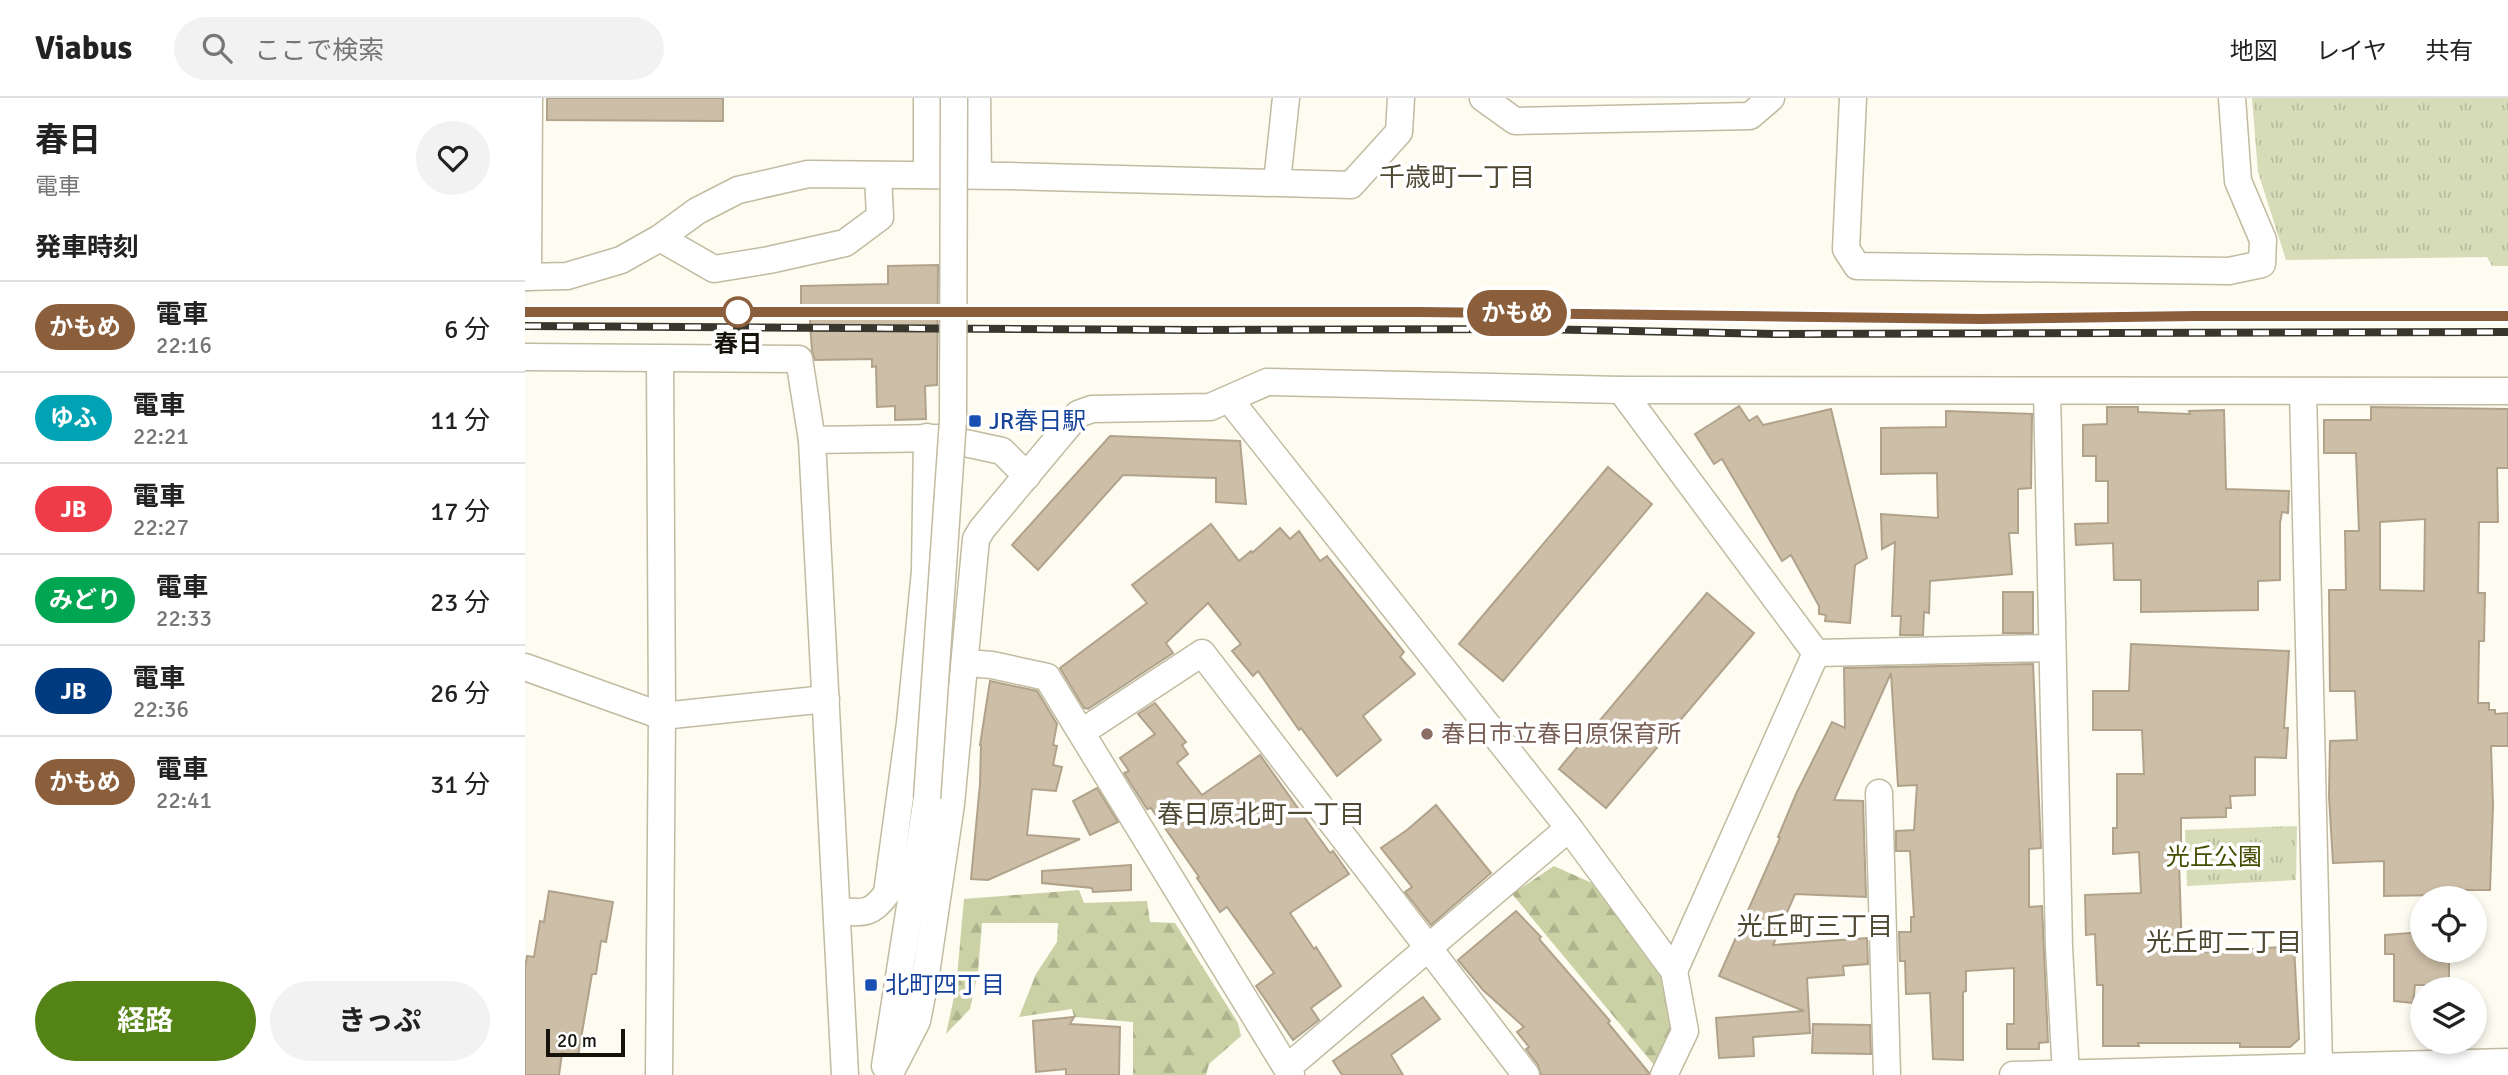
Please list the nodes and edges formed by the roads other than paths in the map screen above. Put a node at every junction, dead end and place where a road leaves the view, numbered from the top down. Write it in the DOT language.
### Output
graph roads {
  1 [pos="529,98"];
  2 [pos="927,98"];
  3 [pos="954,98"];
  4 [pos="977,98"];
  5 [pos="1286,98"];
  6 [pos="1401,98"];
  7 [pos="1483,98"];
  8 [pos="1771,98"];
  9 [pos="1853,98"];
  10 [pos="2232,98"];
  11 [pos="878,175"];
  12 [pos="927,175"];
  13 [pos="978,176"];
  14 [pos="1277,183"];
  15 [pos="660,238"];
  16 [pos="526,276"];
  17 [pos="525,357"];
  18 [pos="660,360"];
  19 [pos="1621,390"];
  20 [pos="2047,391"];
  21 [pos="2508,391"];
  22 [pos="2303,392"];
  23 [pos="1229,399"];
  24 [pos="927,436"];
  25 [pos="812,440"];
  26 [pos="1027,476"];
  27 [pos="925,570"];
  28 [pos="973,575"];
  29 [pos="2051,648"];
  30 [pos="1816,653"];
  31 [pos="965,663"];
  32 [pos="525,667"];
  33 [pos="826,699"];
  34 [pos="662,716"];
  35 [pos="1081,732"];
  36 [pos="1879,793"];
  37 [pos="1569,828"];
  38 [pos="838,911"];
  39 [pos="1428,948"];
  40 [pos="1674,971"];
  41 [pos="2508,1062"];
  42 [pos="2319,1066"];
  43 [pos="1289,1072"];
  44 [pos="1669,1074"];
  45 [pos="2066,1074"];
  46 [pos="659,1075"];
  47 [pos="845,1075"];
  48 [pos="887,1075"];
  49 [pos="1526,1075"];
  50 [pos="1887,1075"];
  51 [pos="2014,1075"];
  1 -- 16 [label="street"];
  2 -- 12 [label="street"];
  3 -- 48 [label="street, bridge"];
  4 -- 13 [label="street"];
  5 -- 14 [label="street"];
  6 -- 14 [label="street"];
  7 -- 8 [label="street"];
  9 -- 10 [label="street"];
  11 -- 12 [label="street"];
  11 -- 15 [label="street"];
  11 -- 15 [label="street"];
  12 -- 13 [label="street"];
  13 -- 14 [label="street"];
  15 -- 16 [label="street"];
  17 -- 18 [label="street"];
  18 -- 25 [label="street"];
  18 -- 34 [label="street"];
  19 -- 20 [label="street"];
  19 -- 23 [label="street"];
  19 -- 30 [label="street"];
  20 -- 22 [label="street"];
  20 -- 29 [label="street"];
  21 -- 22 [label="street"];
  22 -- 42 [label="street"];
  23 -- 26 [label="street"];
  23 -- 37 [label="street"];
  24 -- 25 [label="street"];
  24 -- 26 [label="street"];
  24 -- 27 [label="street"];
  25 -- 33 [label="street"];
  26 -- 28 [label="street"];
  27 -- 28 [label="street"];
  27 -- 38 [label="street"];
  28 -- 31 [label="street"];
  29 -- 30 [label="street"];
  29 -- 45 [label="street"];
  30 -- 40 [label="street"];
  31 -- 35 [label="street"];
  31 -- 48 [label="street"];
  32 -- 34 [label="street"];
  33 -- 34 [label="street"];
  33 -- 38 [label="street"];
  34 -- 46 [label="street"];
  35 -- 39 [label="street"];
  35 -- 43 [label="street"];
  36 -- 50 [label="street"];
  37 -- 39 [label="street"];
  37 -- 40 [label="street"];
  38 -- 47 [label="street"];
  39 -- 43 [label="street"];
  39 -- 49 [label="street"];
  40 -- 44 [label="street"];
  41 -- 42 [label="street"];
  42 -- 45 [label="street"];
  45 -- 51 [label="street"];
}
